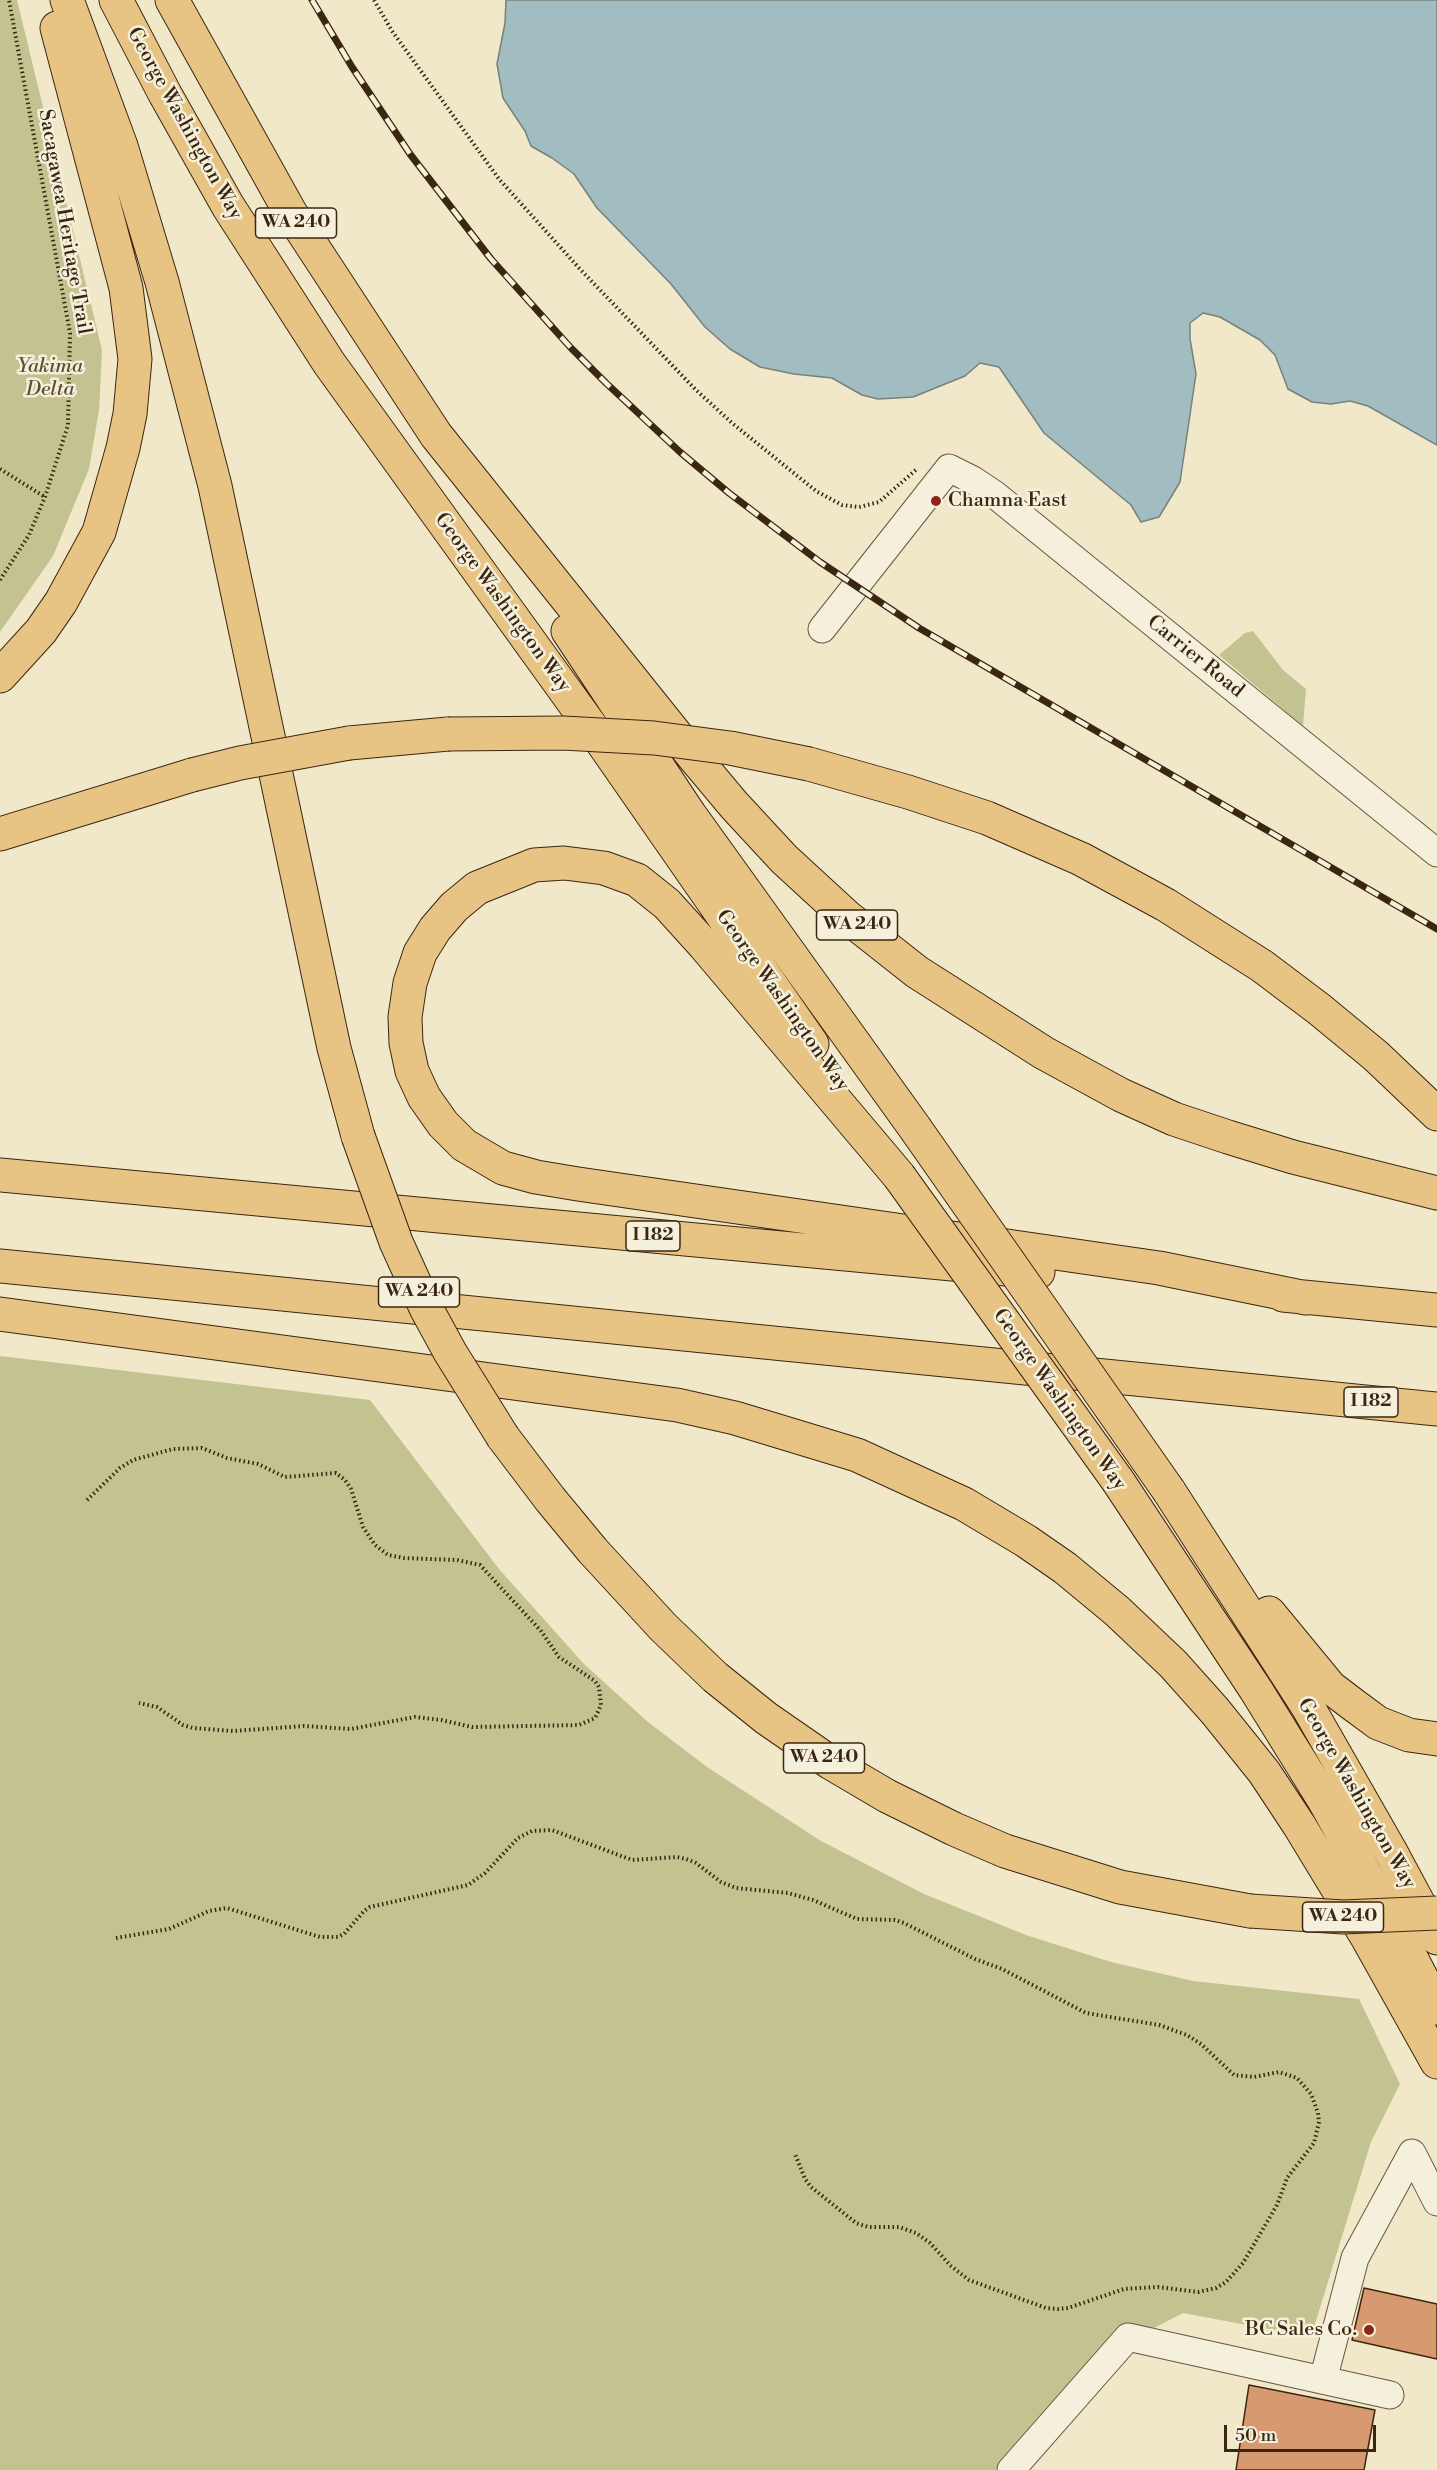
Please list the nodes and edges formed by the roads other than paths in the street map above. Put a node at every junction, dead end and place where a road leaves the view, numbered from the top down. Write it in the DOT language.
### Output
graph roads {
  1 [pos="50,0"];
  2 [pos="67,0"];
  3 [pos="116,0"];
  4 [pos="172,0"];
  5 [pos="436,435"];
  6 [pos="822,629"];
  7 [pos="0,676"];
  8 [pos="0,834"];
  9 [pos="1437,853"];
  10 [pos="1437,1114"];
  11 [pos="0,1174"];
  12 [pos="899,1176"];
  13 [pos="1437,1193"];
  14 [pos="0,1266"];
  15 [pos="1306,1298"];
  16 [pos="1437,1310"];
  17 [pos="0,1314"];
  18 [pos="1306,1396"];
  19 [pos="1437,1408"];
  20 [pos="1437,1420"];
  21 [pos="1172,1496"];
  22 [pos="1437,1739"];
  23 [pos="1437,1913"];
  24 [pos="1437,1938"];
  25 [pos="1437,2008"];
  26 [pos="1437,2062"];
  27 [pos="1437,2202"];
  28 [pos="1323,2380"];
  29 [pos="1390,2395"];
  30 [pos="1011,2470"];
  1 -- 7 [label="highway"];
  2 -- 23 [label="highway, WA 240, bridge"];
  3 -- 12 [label="highway, George Washington Way"];
  4 -- 5 [label="highway, WA 240"];
  5 -- 13 [label="highway, WA 240"];
  5 -- 21 [label="highway, George Washington Way, bridge"];
  6 -- 9 [label="street, Carrier Road"];
  8 -- 10 [label="highway, bridge"];
  11 -- 15 [label="highway, I 182"];
  12 -- 15 [label="highway"];
  12 -- 25 [label="highway, George Washington Way, bridge"];
  14 -- 18 [label="highway, I 182"];
  15 -- 16 [label="highway, I 182"];
  17 -- 26 [label="highway"];
  18 -- 19 [label="highway, I 182"];
  18 -- 20 [label="highway"];
  21 -- 22 [label="highway"];
  21 -- 24 [label="highway, George Washington Way"];
  27 -- 28 [label="street"];
  28 -- 29 [label="street"];
  28 -- 30 [label="street"];
}
